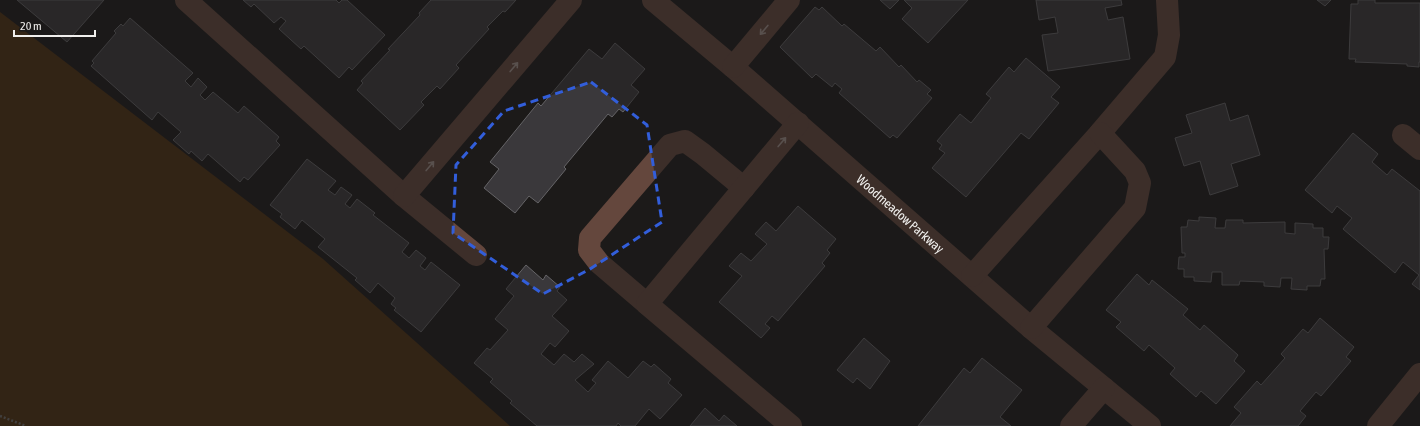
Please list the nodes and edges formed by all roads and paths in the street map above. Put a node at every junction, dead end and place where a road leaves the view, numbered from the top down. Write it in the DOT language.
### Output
graph roads {
  1 [pos="186,0"];
  2 [pos="571,0"];
  3 [pos="789,0"];
  4 [pos="1167,0"];
  5 [pos="666,4"];
  6 [pos="734,67"];
  7 [pos="798,123"];
  8 [pos="1100,133"];
  9 [pos="1403,135"];
  10 [pos="1420,149"];
  11 [pos="744,188"];
  12 [pos="404,196"];
  13 [pos="476,255"];
  14 [pos="972,276"];
  15 [pos="647,304"];
  16 [pos="1031,328"];
  17 [pos="1420,374"];
  18 [pos="1104,388"];
  19 [pos="0,416"];
  20 [pos="26,426"];
  21 [pos="792,426"];
  22 [pos="1071,426"];
  23 [pos="1150,426"];
  24 [pos="1378,426"];
  1 -- 12 [label="street"];
  12 -- 2 [label="street, one-way"];
  3 -- 6 [label="street, one-way"];
  4 -- 8 [label="street"];
  5 -- 6 [label="street, Woodmeadow Parkway"];
  6 -- 7 [label="street, Woodmeadow Parkway"];
  11 -- 7 [label="street, one-way"];
  7 -- 14 [label="street, Woodmeadow Parkway"];
  8 -- 14 [label="street"];
  8 -- 16 [label="street"];
  9 -- 10 [label="street"];
  11 -- 15 [label="street"];
  11 -- 15 [label="street"];
  12 -- 13 [label="street"];
  14 -- 16 [label="street, Woodmeadow Parkway"];
  15 -- 21 [label="street"];
  16 -- 18 [label="street, Woodmeadow Parkway"];
  17 -- 24 [label="street"];
  18 -- 22 [label="street"];
  18 -- 23 [label="street, Woodmeadow Parkway"];
  19 -- 20 [label="path"];
}
